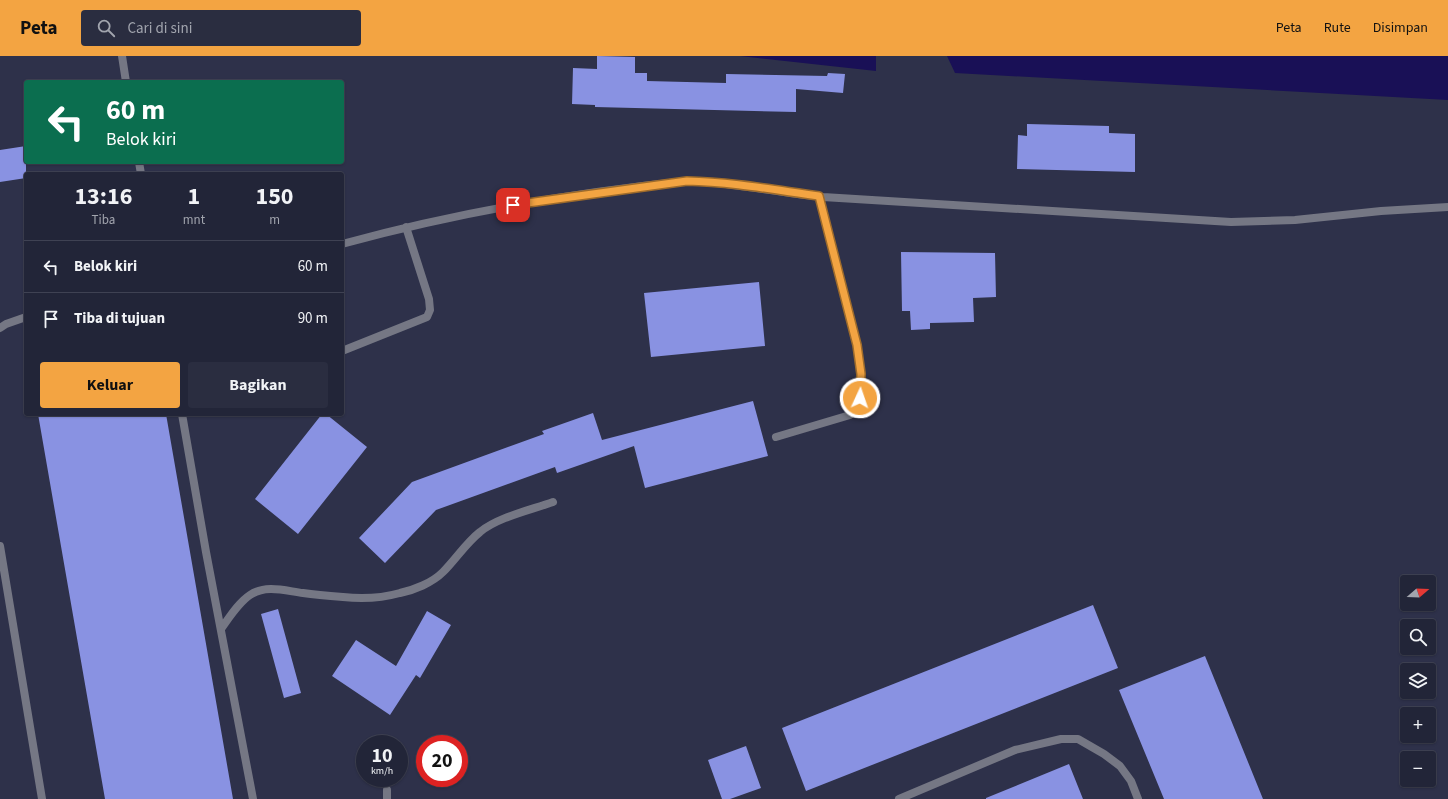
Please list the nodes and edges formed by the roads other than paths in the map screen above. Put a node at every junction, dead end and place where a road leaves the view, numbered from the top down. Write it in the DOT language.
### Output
graph roads {
  1 [pos="122,56"];
  2 [pos="126,80"];
  3 [pos="819,196"];
  4 [pos="1448,207"];
  5 [pos="406,226"];
  6 [pos="344,243"];
  7 [pos="24,318"];
  8 [pos="0,328"];
  9 [pos="344,350"];
  10 [pos="182,416"];
  11 [pos="776,437"];
  12 [pos="553,502"];
  13 [pos="0,546"];
  14 [pos="221,629"];
  15 [pos="387,790"];
  16 [pos="42,799"];
  17 [pos="253,799"];
  18 [pos="387,799"];
  19 [pos="899,799"];
  20 [pos="1138,799"];
  1 -- 2 [label="lane"];
  3 -- 4 [label="lane"];
  3 -- 5 [label="lane"];
  3 -- 11 [label="lane"];
  5 -- 6 [label="lane"];
  5 -- 9 [label="lane"];
  7 -- 8 [label="lane"];
  10 -- 14 [label="lane"];
  12 -- 14 [label="lane"];
  13 -- 16 [label="lane"];
  14 -- 17 [label="lane"];
  15 -- 18 [label="lane"];
  19 -- 20 [label="lane"];
}
